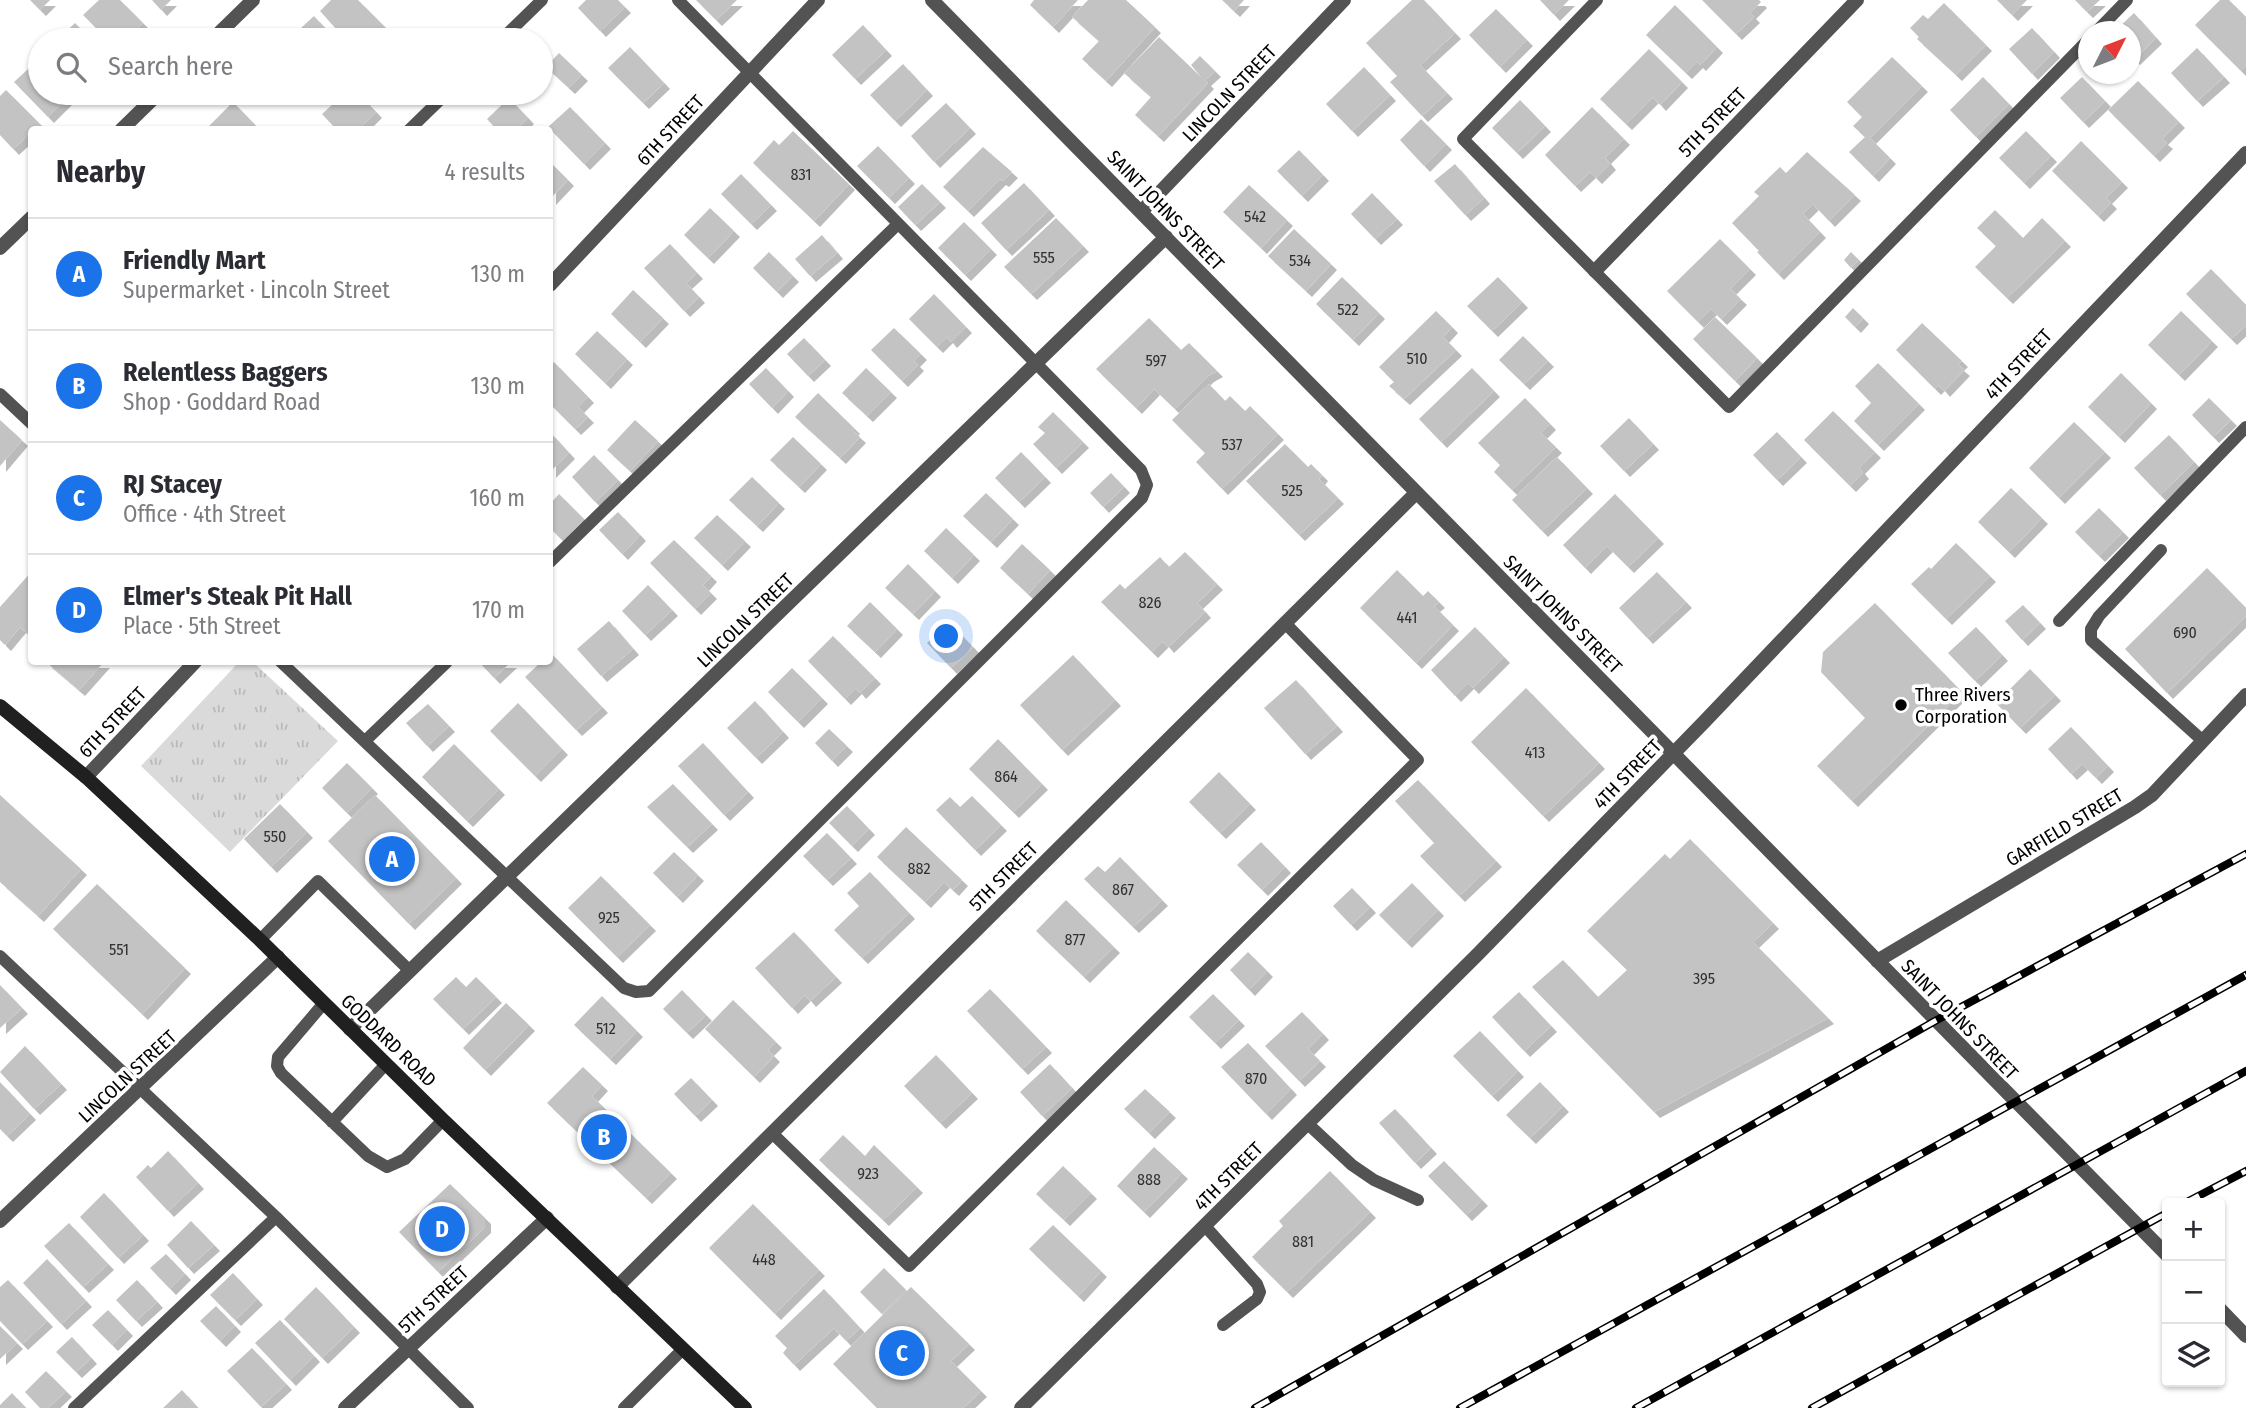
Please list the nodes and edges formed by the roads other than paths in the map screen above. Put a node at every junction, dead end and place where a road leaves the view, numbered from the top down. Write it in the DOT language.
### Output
graph roads {
  1 [pos="253,0"];
  2 [pos="542,0"];
  3 [pos="678,0"];
  4 [pos="818,0"];
  5 [pos="932,0"];
  6 [pos="1344,0"];
  7 [pos="1597,0"];
  8 [pos="1857,0"];
  9 [pos="2127,0"];
  10 [pos="2107,21"];
  11 [pos="224,28"];
  12 [pos="513,28"];
  13 [pos="2078,50"];
  14 [pos="750,73"];
  15 [pos="147,105"];
  16 [pos="435,105"];
  17 [pos="125,126"];
  18 [pos="413,126"];
  19 [pos="2246,153"];
  20 [pos="1141,212"];
  21 [pos="28,221"];
  22 [pos="898,223"];
  23 [pos="1166,237"];
  24 [pos="0,248"];
  25 [pos="1595,271"];
  26 [pos="553,282"];
  27 [pos="1036,364"];
  28 [pos="0,394"];
  29 [pos="28,420"];
  30 [pos="2246,426"];
  31 [pos="1416,493"];
  32 [pos="2161,550"];
  33 [pos="553,559"];
  34 [pos="2059,621"];
  35 [pos="1285,623"];
  36 [pos="192,665"];
  37 [pos="284,665"];
  38 [pos="444,665"];
  39 [pos="2246,695"];
  40 [pos="1,708"];
  41 [pos="365,741"];
  42 [pos="2203,741"];
  43 [pos="1673,754"];
  44 [pos="86,777"];
  45 [pos="507,877"];
  46 [pos="260,940"];
  47 [pos="0,956"];
  48 [pos="278,957"];
  49 [pos="1877,961"];
  50 [pos="410,971"];
  51 [pos="324,1003"];
  52 [pos="350,1029"];
  53 [pos="386,1064"];
  54 [pos="141,1089"];
  55 [pos="443,1120"];
  56 [pos="332,1122"];
  57 [pos="1308,1124"];
  58 [pos="772,1133"];
  59 [pos="1418,1200"];
  60 [pos="276,1217"];
  61 [pos="547,1218"];
  62 [pos="0,1221"];
  63 [pos="1205,1226"];
  64 [pos="2162,1250"];
  65 [pos="617,1287"];
  66 [pos="2225,1314"];
  67 [pos="1223,1325"];
  68 [pos="2246,1336"];
  69 [pos="408,1349"];
  70 [pos="683,1349"];
  71 [pos="74,1408"];
  72 [pos="345,1408"];
  73 [pos="468,1408"];
  74 [pos="624,1408"];
  75 [pos="745,1408"];
  76 [pos="1021,1408"];
  1 -- 11 [label="street"];
  2 -- 12 [label="lane"];
  3 -- 14 [label="lane"];
  4 -- 14 [label="street, 6TH STREET"];
  5 -- 20 [label="street, SAINT JOHNS STREET"];
  6 -- 20 [label="street, LINCOLN STREET"];
  7 -- 25 [label="lane"];
  8 -- 25 [label="street, 5TH STREET"];
  9 -- 10 [label="lane"];
  13 -- 25 [label="lane"];
  14 -- 22 [label="lane"];
  14 -- 26 [label="street, 6TH STREET"];
  15 -- 17 [label="street"];
  16 -- 18 [label="lane"];
  19 -- 43 [label="street, 4TH STREET"];
  20 -- 23 [label="street, SAINT JOHNS STREET"];
  21 -- 24 [label="street"];
  22 -- 27 [label="lane"];
  22 -- 33 [label="lane"];
  23 -- 27 [label="street, LINCOLN STREET"];
  23 -- 31 [label="street, SAINT JOHNS STREET"];
  27 -- 45 [label="street, LINCOLN STREET"];
  27 -- 45 [label="lane"];
  28 -- 29 [label="lane"];
  30 -- 34 [label="lane"];
  31 -- 35 [label="street, 5TH STREET"];
  31 -- 43 [label="street, SAINT JOHNS STREET"];
  32 -- 42 [label="lane"];
  35 -- 58 [label="street, 5TH STREET"];
  35 -- 58 [label="lane"];
  36 -- 44 [label="street, 6TH STREET"];
  37 -- 41 [label="lane"];
  38 -- 41 [label="lane"];
  39 -- 42 [label="street, GARFIELD STREET"];
  40 -- 44 [label="street, GODDARD ROAD"];
  41 -- 45 [label="lane"];
  42 -- 49 [label="street, GARFIELD STREET"];
  43 -- 49 [label="street, SAINT JOHNS STREET"];
  43 -- 57 [label="street, 4TH STREET"];
  44 -- 46 [label="street, GODDARD ROAD"];
  45 -- 50 [label="street, LINCOLN STREET"];
  46 -- 48 [label="street, GODDARD ROAD"];
  46 -- 50 [label="lane"];
  47 -- 54 [label="lane"];
  48 -- 51 [label="street, GODDARD ROAD"];
  48 -- 54 [label="street, LINCOLN STREET"];
  49 -- 64 [label="street, SAINT JOHNS STREET"];
  50 -- 52 [label="street, LINCOLN STREET"];
  51 -- 52 [label="street, GODDARD ROAD"];
  51 -- 56 [label="lane"];
  52 -- 53 [label="street, GODDARD ROAD"];
  53 -- 55 [label="street, GODDARD ROAD"];
  53 -- 56 [label="lane"];
  54 -- 60 [label="lane"];
  54 -- 62 [label="street, LINCOLN STREET"];
  55 -- 56 [label="lane"];
  55 -- 61 [label="street, GODDARD ROAD"];
  57 -- 59 [label="lane"];
  57 -- 63 [label="street, 4TH STREET"];
  58 -- 65 [label="street, 5TH STREET"];
  60 -- 69 [label="lane"];
  60 -- 71 [label="lane"];
  61 -- 65 [label="street, GODDARD ROAD"];
  61 -- 69 [label="street, 5TH STREET"];
  63 -- 67 [label="lane"];
  63 -- 76 [label="street, 4TH STREET"];
  65 -- 70 [label="street, GODDARD ROAD"];
  66 -- 68 [label="street"];
  69 -- 72 [label="street, 5TH STREET"];
  69 -- 73 [label="lane"];
  70 -- 74 [label="lane"];
  70 -- 75 [label="street, GODDARD ROAD"];
}
